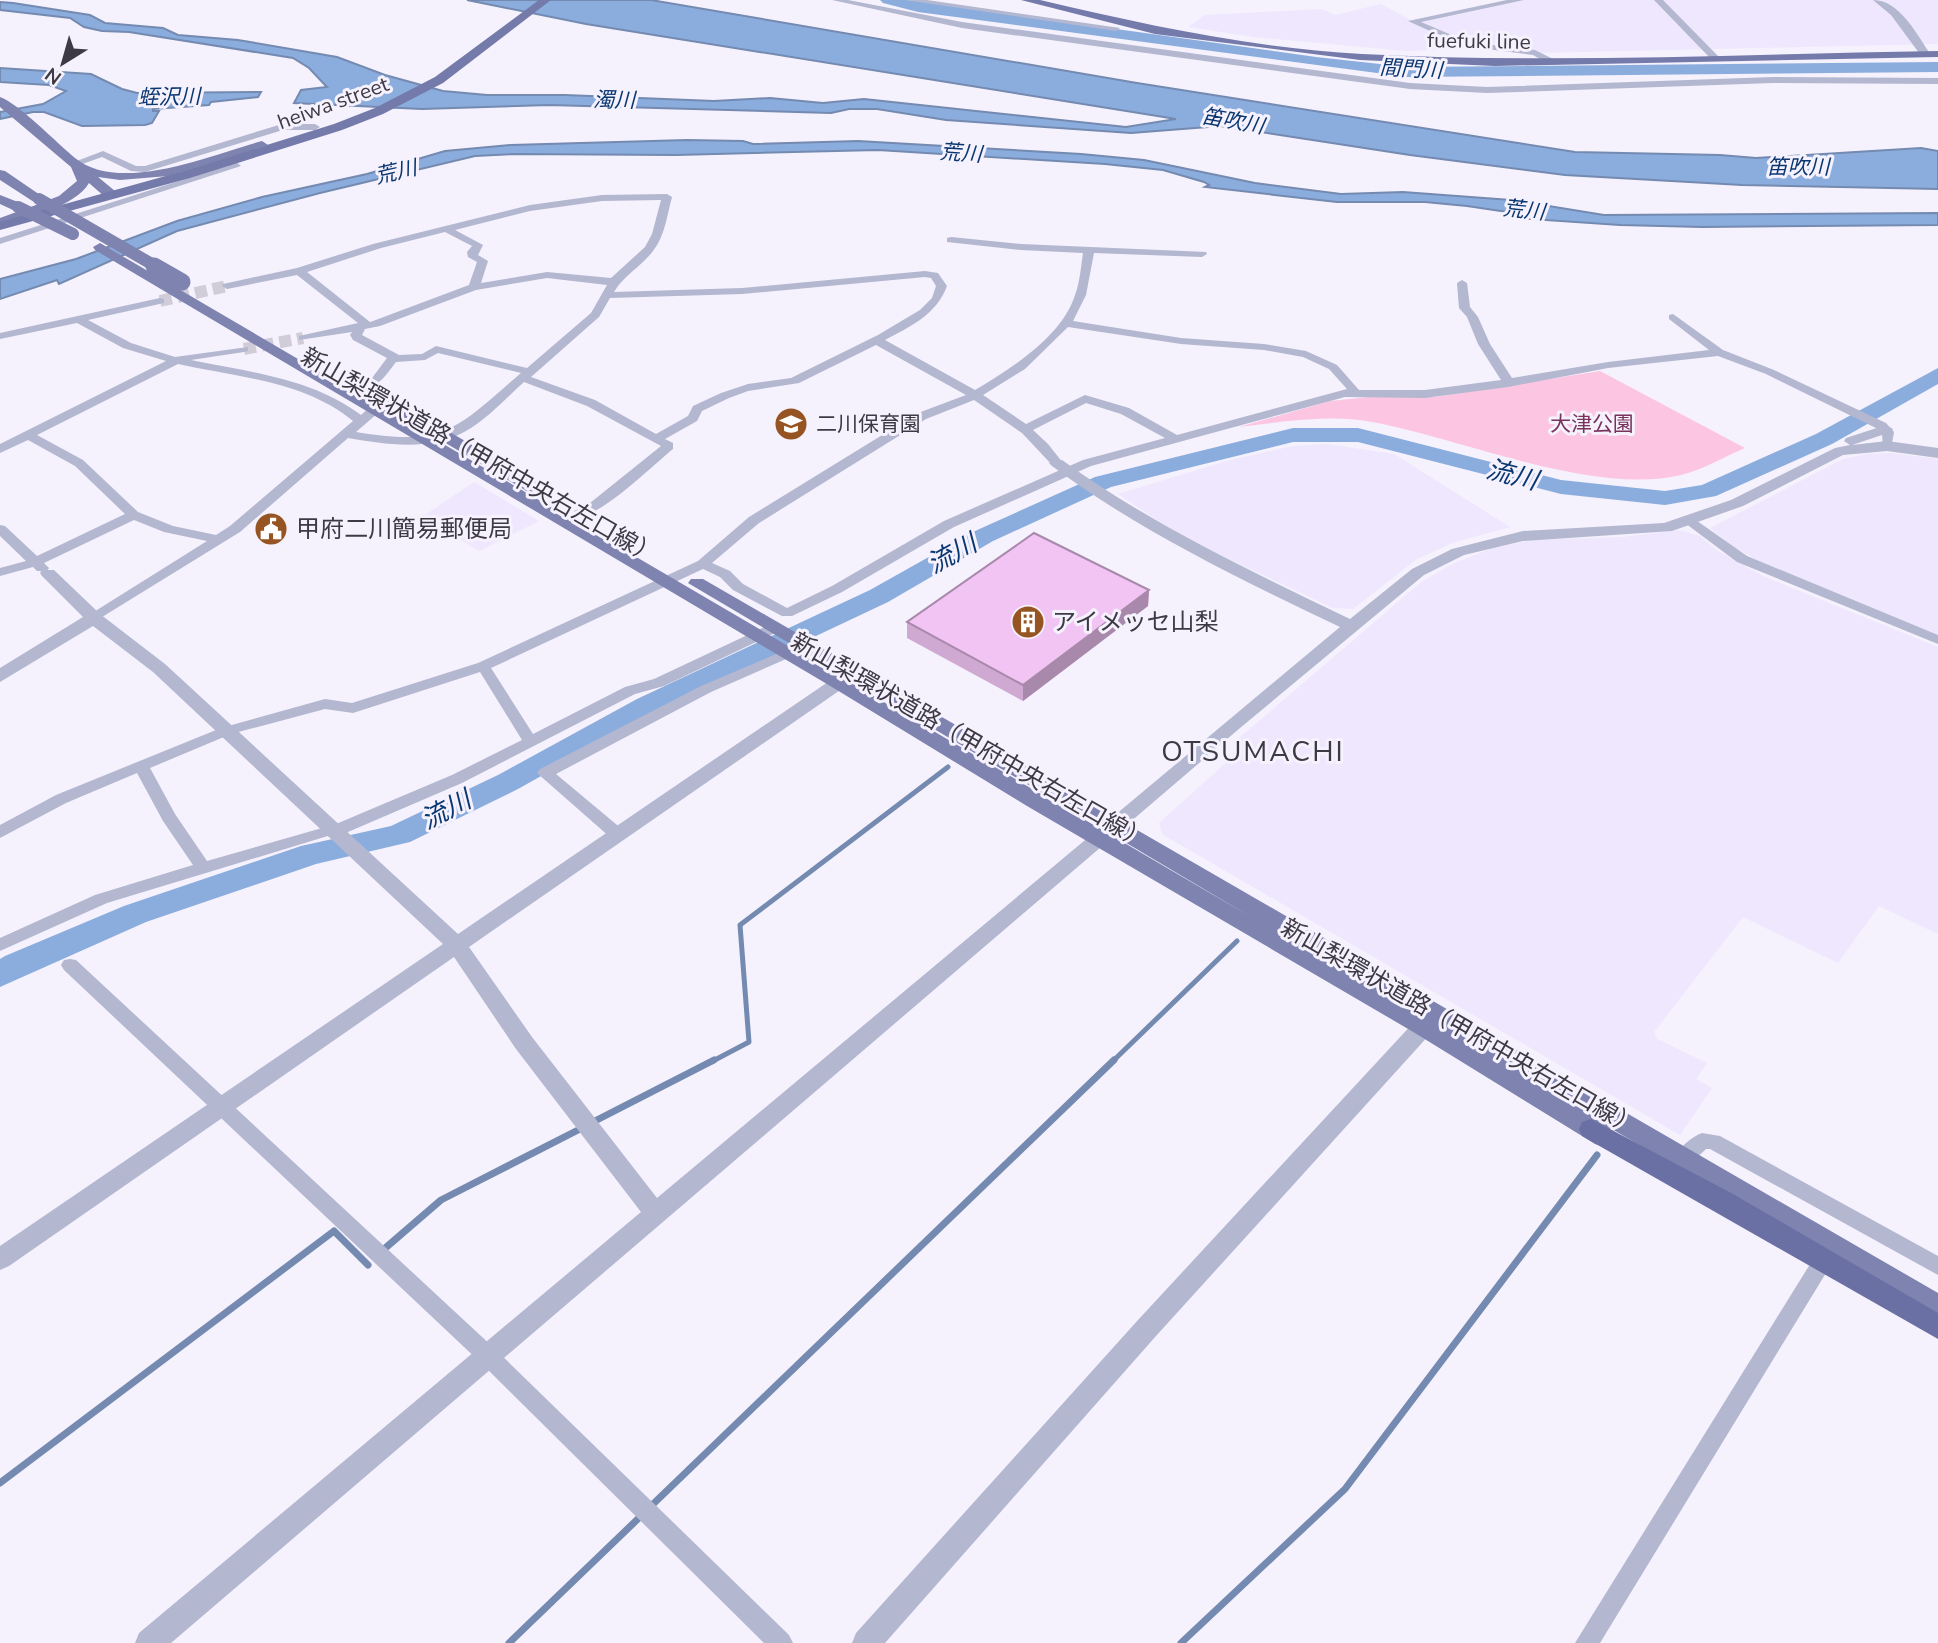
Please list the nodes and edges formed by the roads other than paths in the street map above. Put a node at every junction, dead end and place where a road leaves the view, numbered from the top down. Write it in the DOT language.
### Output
graph roads {
  1 [pos="526,0"];
  2 [pos="547,0"];
  3 [pos="835,0"];
  4 [pos="909,0"];
  5 [pos="1026,0"];
  6 [pos="1520,0"];
  7 [pos="1658,0"];
  8 [pos="1878,0"];
  9 [pos="1116,28"];
  10 [pos="470,51"];
  11 [pos="1932,55"];
  12 [pos="1715,58"];
  13 [pos="1550,61"];
  14 [pos="1938,81"];
  15 [pos="2,105"];
  16 [pos="315,127"];
  17 [pos="262,145"];
  18 [pos="230,161"];
  19 [pos="74,164"];
  20 [pos="0,176"];
  21 [pos="0,188"];
  22 [pos="110,194"];
  23 [pos="0,199"];
  24 [pos="28,203"];
  25 [pos="0,225"];
  26 [pos="446,229"];
  27 [pos="951,240"];
  28 [pos="0,241"];
  29 [pos="1089,251"];
  30 [pos="1202,254"];
  31 [pos="299,271"];
  32 [pos="614,282"];
  33 [pos="1462,283"];
  34 [pos="227,286"];
  35 [pos="474,287"];
  36 [pos="169,290"];
  37 [pos="608,295"];
  38 [pos="1673,317"];
  39 [pos="79,319"];
  40 [pos="1066,323"];
  41 [pos="362,327"];
  42 [pos="0,336"];
  43 [pos="303,338"];
  44 [pos="876,340"];
  45 [pos="1719,352"];
  46 [pos="393,359"];
  47 [pos="176,361"];
  48 [pos="218,368"];
  49 [pos="527,375"];
  50 [pos="1508,383"];
  51 [pos="363,387"];
  52 [pos="1356,393"];
  53 [pos="974,396"];
  54 [pos="374,410"];
  55 [pos="359,421"];
  56 [pos="1886,429"];
  57 [pos="1024,430"];
  58 [pos="345,434"];
  59 [pos="30,436"];
  60 [pos="448,436"];
  61 [pos="657,438"];
  62 [pos="1175,439"];
  63 [pos="425,440"];
  64 [pos="1887,446"];
  65 [pos="0,449"];
  66 [pos="1840,451"];
  67 [pos="1938,453"];
  68 [pos="1067,470"];
  69 [pos="579,514"];
  70 [pos="133,515"];
  71 [pos="1690,520"];
  72 [pos="0,529"];
  73 [pos="216,539"];
  74 [pos="703,564"];
  75 [pos="42,567"];
  76 [pos="0,572"];
  77 [pos="674,578"];
  78 [pos="94,618"];
  79 [pos="1353,627"];
  80 [pos="778,640"];
  81 [pos="1938,640"];
  82 [pos="484,666"];
  83 [pos="0,676"];
  84 [pos="846,678"];
  85 [pos="226,731"];
  86 [pos="530,741"];
  87 [pos="141,766"];
  88 [pos="335,831"];
  89 [pos="0,832"];
  90 [pos="1107,832"];
  91 [pos="617,834"];
  92 [pos="203,867"];
  93 [pos="0,945"];
  94 [pos="457,945"];
  95 [pos="70,965"];
  96 [pos="1423,1027"];
  97 [pos="220,1108"];
  98 [pos="1591,1129"];
  99 [pos="1683,1158"];
  100 [pos="656,1214"];
  101 [pos="0,1259"];
  102 [pos="1938,1266"];
  103 [pos="1819,1267"];
  104 [pos="1938,1307"];
  105 [pos="1938,1327"];
  106 [pos="1938,1339"];
  107 [pos="488,1356"];
  108 [pos="149,1643"];
  109 [pos="781,1643"];
  110 [pos="866,1643"];
  111 [pos="1587,1643"];
  1 -- 10 [label="highway, heiwa street"];
  2 -- 10 [label="highway, heiwa street"];
  3 -- 14 [label="street"];
  4 -- 9 [label="street"];
  5 -- 13 [label="highway, fuefuki line"];
  6 -- 13 [label="street"];
  7 -- 12 [label="street"];
  8 -- 11 [label="street"];
  10 -- 16 [label="highway, heiwa street"];
  10 -- 18 [label="highway, heiwa street"];
  11 -- 12 [label="highway, fuefuki line"];
  12 -- 13 [label="highway, fuefuki line"];
  15 -- 19 [label="main road"];
  16 -- 17 [label="highway, heiwa street"];
  16 -- 19 [label="street"];
  17 -- 19 [label="main road"];
  17 -- 22 [label="highway, heiwa street"];
  18 -- 22 [label="highway, heiwa street"];
  18 -- 28 [label="street"];
  19 -- 22 [label="main road"];
  19 -- 25 [label="main road"];
  20 -- 24 [label="main road, 新山梨環状道路（甲府中央右左口線）"];
  21 -- 24 [label="main road"];
  22 -- 25 [label="highway, heiwa street"];
  23 -- 24 [label="main road"];
  24 -- 36 [label="main road, 新山梨環状道路（甲府中央右左口線）, bridge"];
  24 -- 36 [label="main road, 新山梨環状道路（甲府中央右左口線）, bridge"];
  26 -- 31 [label="street"];
  26 -- 32 [label="street"];
  26 -- 35 [label="street"];
  27 -- 29 [label="street"];
  29 -- 30 [label="street"];
  29 -- 40 [label="street"];
  31 -- 34 [label="street"];
  31 -- 41 [label="street"];
  32 -- 35 [label="street"];
  32 -- 37 [label="street"];
  33 -- 50 [label="street"];
  35 -- 41 [label="street"];
  36 -- 39 [label="street"];
  36 -- 51 [label="main road, 新山梨環状道路（甲府中央右左口線）"];
  36 -- 54 [label="main road, 新山梨環状道路（甲府中央右左口線）"];
  37 -- 44 [label="street"];
  37 -- 49 [label="street"];
  38 -- 45 [label="street"];
  39 -- 42 [label="street"];
  39 -- 47 [label="street"];
  40 -- 52 [label="street"];
  40 -- 53 [label="street"];
  41 -- 43 [label="street"];
  41 -- 46 [label="street"];
  44 -- 53 [label="street"];
  44 -- 61 [label="street"];
  45 -- 50 [label="street"];
  45 -- 56 [label="street"];
  46 -- 49 [label="street"];
  46 -- 51 [label="street"];
  47 -- 48 [label="street"];
  47 -- 48 [label="street"];
  47 -- 59 [label="street"];
  48 -- 55 [label="street"];
  49 -- 60 [label="street"];
  49 -- 61 [label="street"];
  50 -- 52 [label="street"];
  51 -- 60 [label="main road, 新山梨環状道路（甲府中央右左口線）"];
  52 -- 62 [label="street"];
  53 -- 57 [label="street"];
  53 -- 74 [label="street"];
  54 -- 55 [label="street"];
  54 -- 63 [label="main road, 新山梨環状道路（甲府中央右左口線）"];
  55 -- 58 [label="street"];
  56 -- 64 [label="street"];
  56 -- 66 [label="street"];
  57 -- 62 [label="street"];
  57 -- 68 [label="street"];
  58 -- 63 [label="street"];
  58 -- 73 [label="street"];
  59 -- 65 [label="street"];
  59 -- 70 [label="street"];
  60 -- 63 [label="street"];
  60 -- 69 [label="main road, 新山梨環状道路（甲府中央右左口線）"];
  61 -- 69 [label="street"];
  62 -- 68 [label="street"];
  63 -- 77 [label="main road, 新山梨環状道路（甲府中央右左口線）"];
  64 -- 66 [label="street"];
  64 -- 67 [label="street"];
  66 -- 71 [label="street"];
  68 -- 74 [label="street"];
  68 -- 79 [label="street"];
  69 -- 77 [label="main road, 新山梨環状道路（甲府中央右左口線）"];
  70 -- 73 [label="street"];
  70 -- 75 [label="street"];
  71 -- 79 [label="street"];
  71 -- 81 [label="street"];
  72 -- 75 [label="street"];
  73 -- 78 [label="street"];
  74 -- 77 [label="street"];
  75 -- 76 [label="street"];
  75 -- 78 [label="street"];
  77 -- 80 [label="main road, 新山梨環状道路（甲府中央右左口線）"];
  77 -- 82 [label="street"];
  78 -- 83 [label="street"];
  78 -- 85 [label="street"];
  79 -- 90 [label="street"];
  80 -- 84 [label="main road, 新山梨環状道路（甲府中央右左口線）"];
  80 -- 86 [label="street"];
  80 -- 91 [label="street"];
  82 -- 85 [label="street"];
  82 -- 86 [label="street"];
  84 -- 90 [label="main road, 新山梨環状道路（甲府中央右左口線）"];
  84 -- 91 [label="street"];
  85 -- 87 [label="street"];
  85 -- 88 [label="street"];
  86 -- 88 [label="street"];
  87 -- 89 [label="street"];
  87 -- 92 [label="street"];
  88 -- 92 [label="street"];
  88 -- 94 [label="street"];
  90 -- 96 [label="main road, 新山梨環状道路（甲府中央右左口線）"];
  90 -- 99 [label="main road, 新山梨環状道路（甲府中央右左口線）"];
  90 -- 100 [label="street"];
  91 -- 94 [label="street"];
  92 -- 93 [label="street"];
  94 -- 97 [label="street"];
  94 -- 100 [label="street"];
  95 -- 97 [label="street"];
  96 -- 98 [label="main road, 新山梨環状道路（甲府中央右左口線）"];
  96 -- 110 [label="street"];
  97 -- 101 [label="street"];
  97 -- 107 [label="street"];
  98 -- 103 [label="main road, 新山梨環状道路（甲府中央右左口線）"];
  98 -- 105 [label="highway"];
  99 -- 102 [label="street"];
  99 -- 104 [label="main road, 新山梨環状道路（甲府中央右左口線）"];
  100 -- 107 [label="street"];
  103 -- 106 [label="main road, 新山梨環状道路（甲府中央右左口線）"];
  103 -- 111 [label="street"];
  107 -- 108 [label="street"];
  107 -- 109 [label="street"];
}
